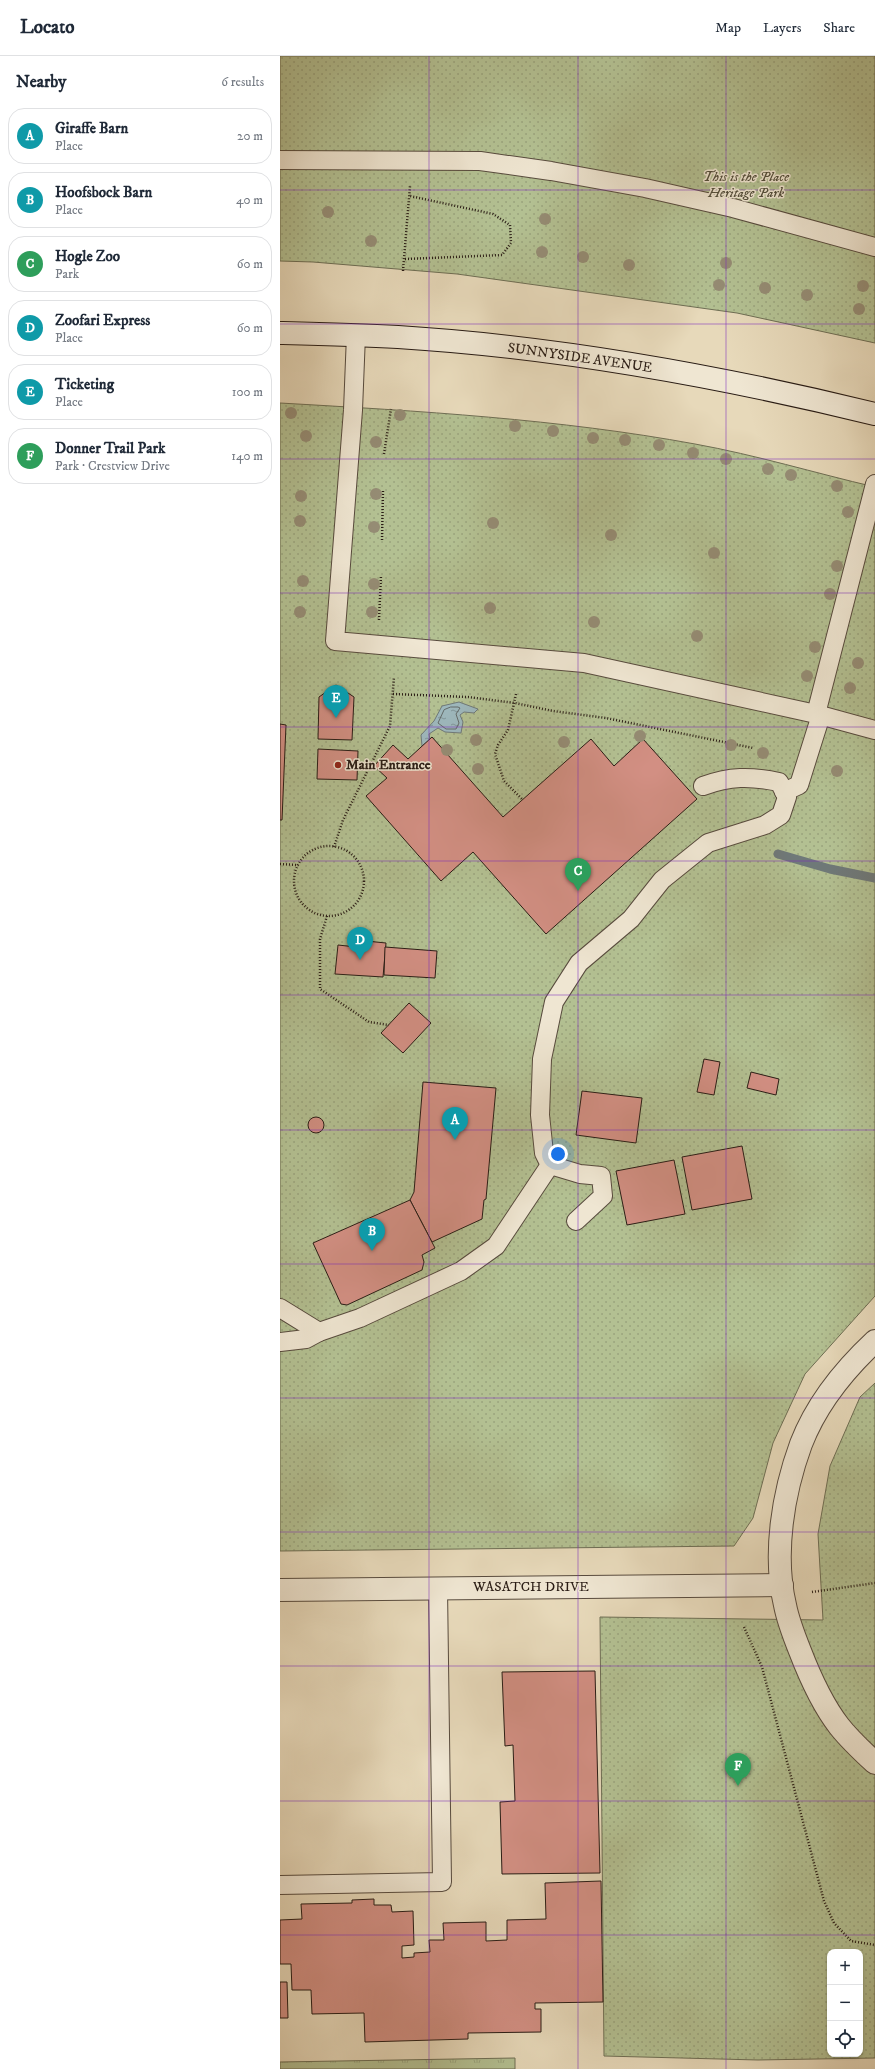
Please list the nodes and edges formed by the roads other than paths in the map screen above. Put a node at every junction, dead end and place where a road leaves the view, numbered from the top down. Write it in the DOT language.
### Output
graph roads {
  1 [pos="280,160"];
  2 [pos="875,246"];
  3 [pos="280,333"];
  4 [pos="356,335"];
  5 [pos="875,414"];
  6 [pos="875,484"];
  7 [pos="819,715"];
  8 [pos="875,730"];
  9 [pos="703,786"];
  10 [pos="784,792"];
  11 [pos="550,1166"];
  12 [pos="576,1221"];
  13 [pos="280,1308"];
  14 [pos="319,1332"];
  15 [pos="875,1341"];
  16 [pos="280,1342"];
  17 [pos="782,1585"];
  18 [pos="438,1588"];
  19 [pos="280,1590"];
  20 [pos="875,1763"];
  21 [pos="280,1885"];
  1 -- 2 [label="lane"];
  3 -- 4 [label="street, SUNNYSIDE AVENUE"];
  4 -- 5 [label="street, SUNNYSIDE AVENUE"];
  4 -- 7 [label="lane"];
  6 -- 7 [label="lane"];
  7 -- 8 [label="lane"];
  7 -- 10 [label="lane"];
  9 -- 10 [label="lane"];
  10 -- 11 [label="lane"];
  11 -- 12 [label="lane"];
  11 -- 14 [label="lane"];
  13 -- 14 [label="lane"];
  14 -- 16 [label="lane"];
  15 -- 17 [label="street"];
  17 -- 18 [label="street, WASATCH DRIVE"];
  17 -- 20 [label="street"];
  18 -- 19 [label="street, WASATCH DRIVE"];
  18 -- 21 [label="lane"];
}
